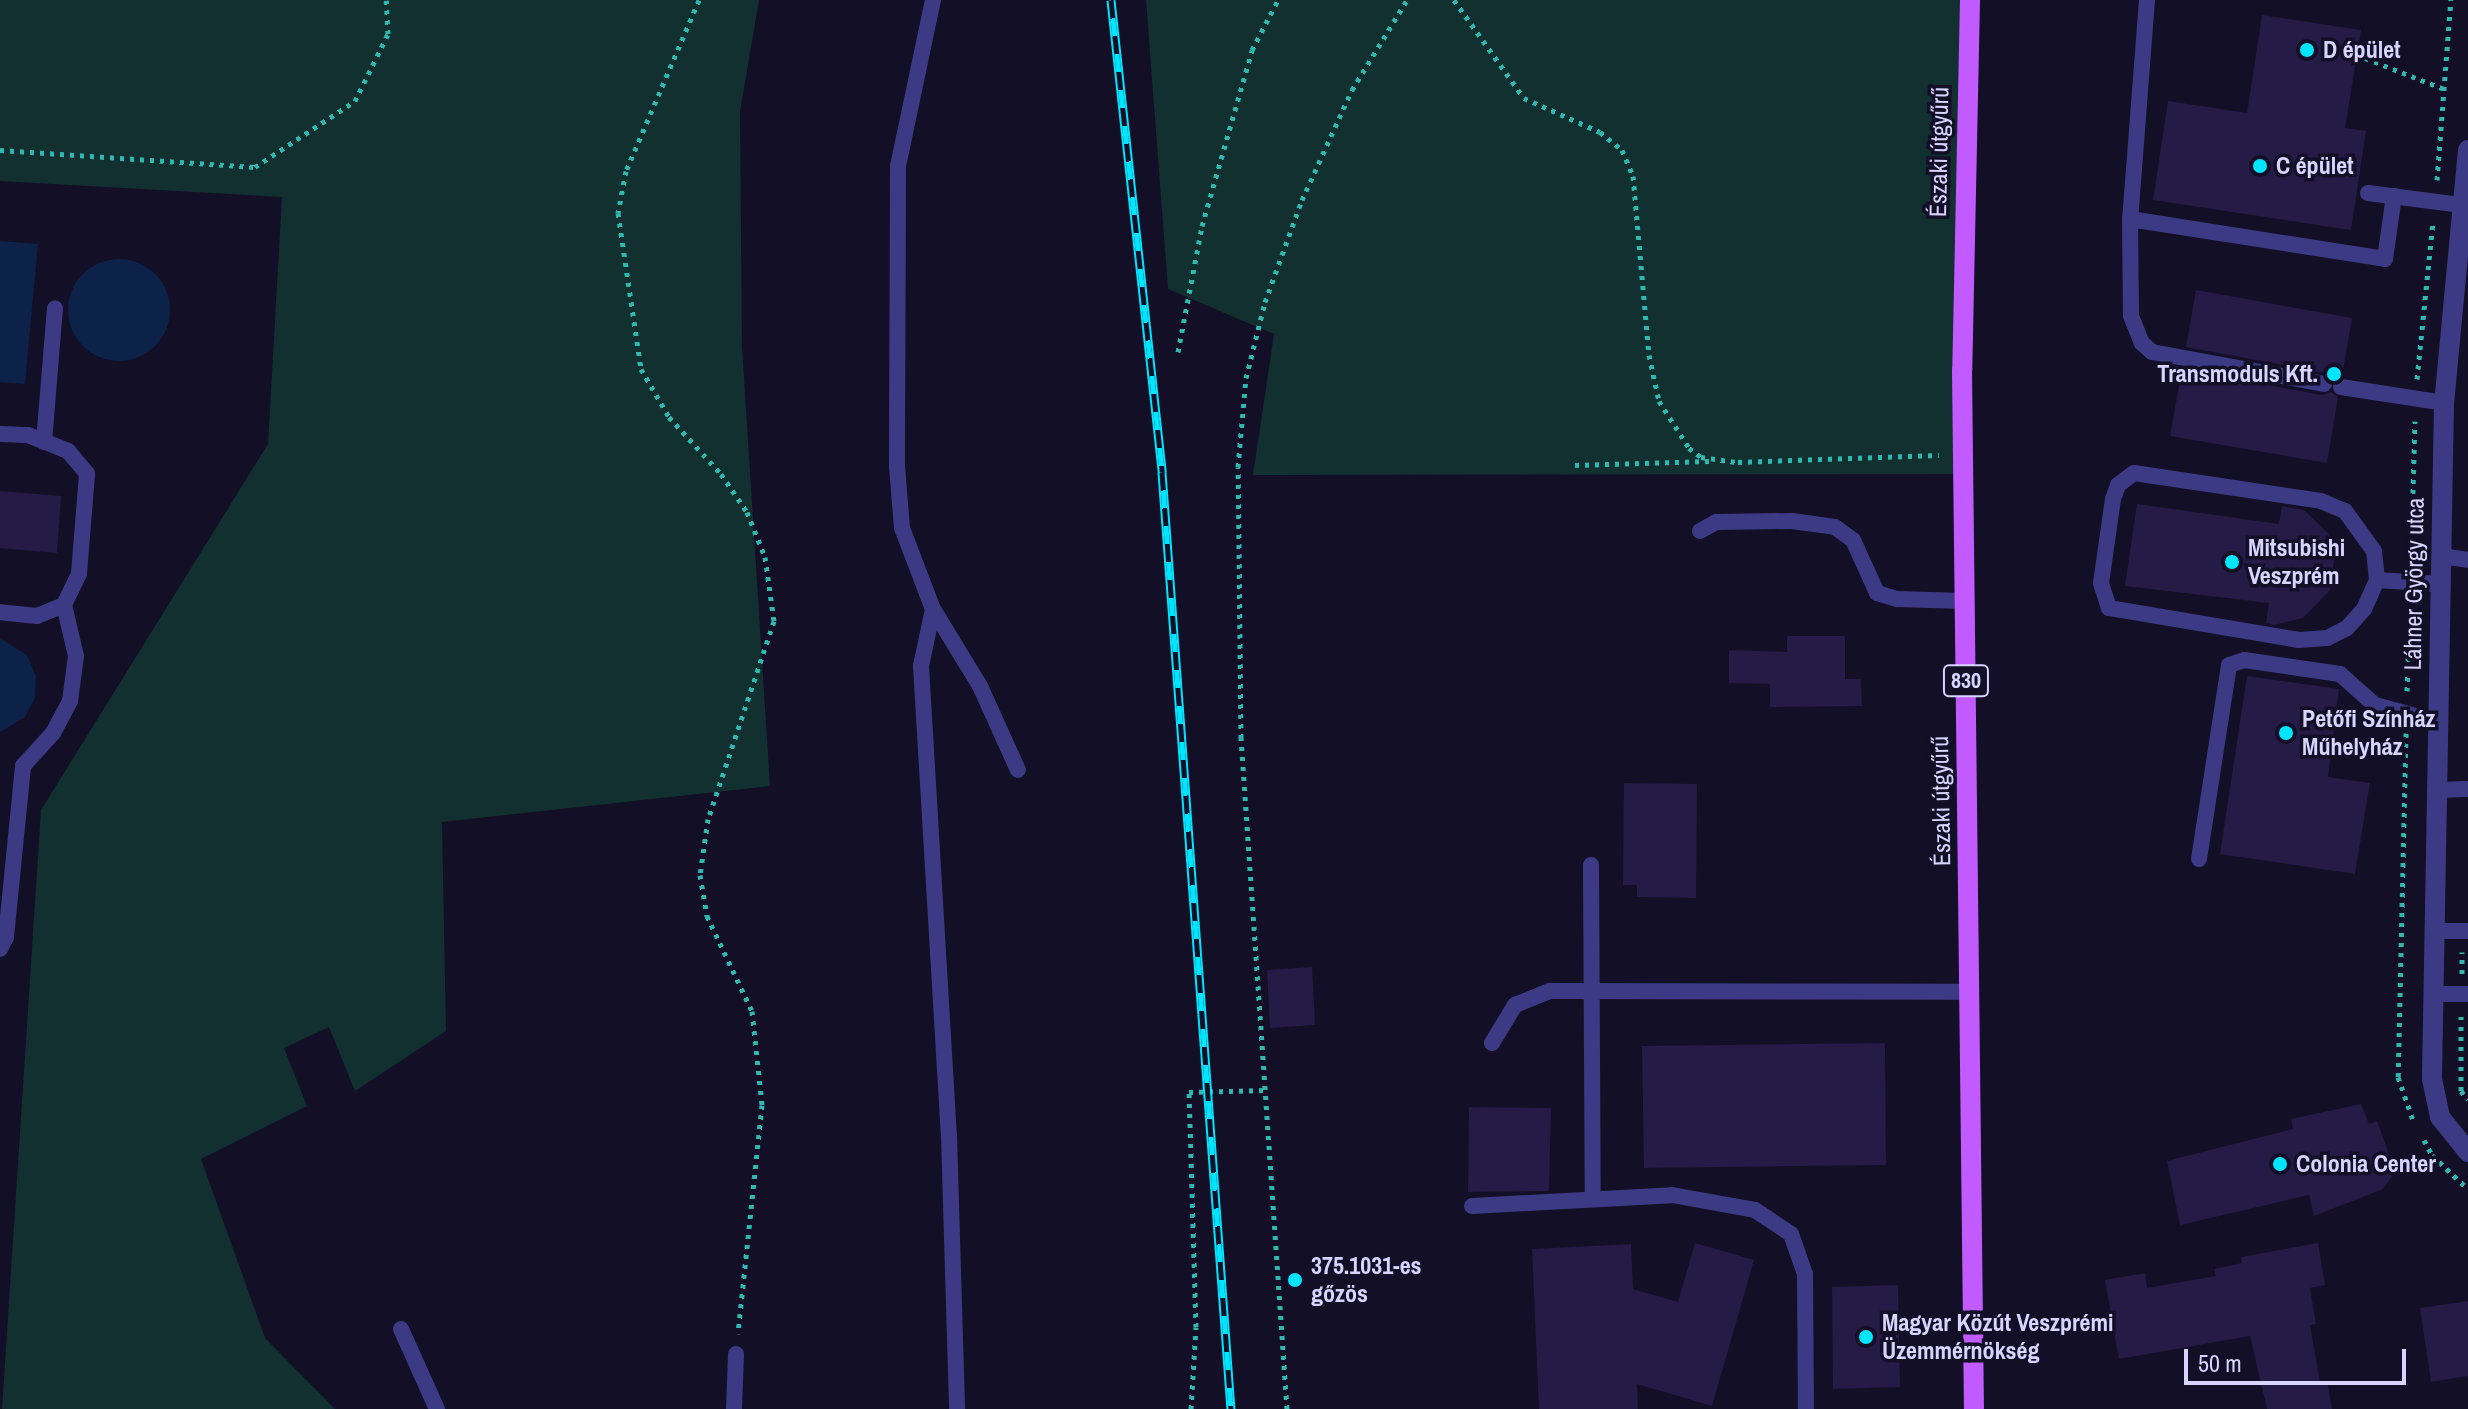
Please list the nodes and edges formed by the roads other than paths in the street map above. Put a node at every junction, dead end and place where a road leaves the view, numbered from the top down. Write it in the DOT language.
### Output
graph roads {
  1 [pos="933,0"];
  2 [pos="1970,0"];
  3 [pos="2147,0"];
  4 [pos="2468,150"];
  5 [pos="2368,193"];
  6 [pos="2394,196"];
  7 [pos="2462,205"];
  8 [pos="2130,219"];
  9 [pos="55,308"];
  10 [pos="2324,384"];
  11 [pos="2341,387"];
  12 [pos="2444,403"];
  13 [pos="0,434"];
  14 [pos="44,442"];
  15 [pos="1700,531"];
  16 [pos="2440,556"];
  17 [pos="2468,560"];
  18 [pos="2377,580"];
  19 [pos="2440,584"];
  20 [pos="1965,601"];
  21 [pos="64,605"];
  22 [pos="933,609"];
  23 [pos="0,612"];
  24 [pos="2438,722"];
  25 [pos="1018,770"];
  26 [pos="2468,789"];
  27 [pos="2437,790"];
  28 [pos="2199,859"];
  29 [pos="1591,865"];
  30 [pos="2435,931"];
  31 [pos="2468,931"];
  32 [pos="0,949"];
  33 [pos="1592,991"];
  34 [pos="1968,992"];
  35 [pos="2434,994"];
  36 [pos="2468,994"];
  37 [pos="1492,1043"];
  38 [pos="2468,1152"];
  39 [pos="1593,1199"];
  40 [pos="1472,1206"];
  41 [pos="401,1329"];
  42 [pos="736,1354"];
  43 [pos="437,1409"];
  44 [pos="734,1409"];
  45 [pos="957,1409"];
  46 [pos="1806,1409"];
  47 [pos="1974,1409"];
  1 -- 22 [label="lane"];
  2 -- 20 [label="main road, Északi útgyűrű / 830"];
  3 -- 8 [label="lane"];
  4 -- 7 [label="street, Láhner György utca"];
  5 -- 6 [label="lane"];
  6 -- 7 [label="lane"];
  6 -- 8 [label="lane"];
  7 -- 12 [label="street, Láhner György utca"];
  8 -- 10 [label="lane"];
  9 -- 14 [label="lane"];
  11 -- 12 [label="lane"];
  12 -- 16 [label="street, Láhner György utca"];
  13 -- 14 [label="lane"];
  14 -- 21 [label="lane"];
  15 -- 20 [label="lane"];
  16 -- 17 [label="lane"];
  16 -- 19 [label="street, Láhner György utca"];
  18 -- 18 [label="lane"];
  18 -- 19 [label="lane"];
  19 -- 24 [label="street, Láhner György utca"];
  20 -- 34 [label="main road, Északi útgyűrű / 830"];
  21 -- 23 [label="lane"];
  21 -- 32 [label="lane"];
  22 -- 25 [label="lane"];
  22 -- 45 [label="lane"];
  24 -- 27 [label="street, Láhner György utca"];
  24 -- 28 [label="lane"];
  26 -- 27 [label="lane"];
  27 -- 30 [label="street, Láhner György utca"];
  29 -- 33 [label="lane"];
  30 -- 31 [label="lane"];
  30 -- 35 [label="street, Láhner György utca"];
  33 -- 34 [label="lane"];
  33 -- 37 [label="lane"];
  33 -- 39 [label="lane"];
  34 -- 47 [label="main road, Északi útgyűrű / 830"];
  35 -- 36 [label="lane"];
  35 -- 38 [label="street, Láhner György utca"];
  39 -- 40 [label="lane"];
  39 -- 46 [label="lane"];
  41 -- 43 [label="lane"];
  42 -- 44 [label="lane"];
}
